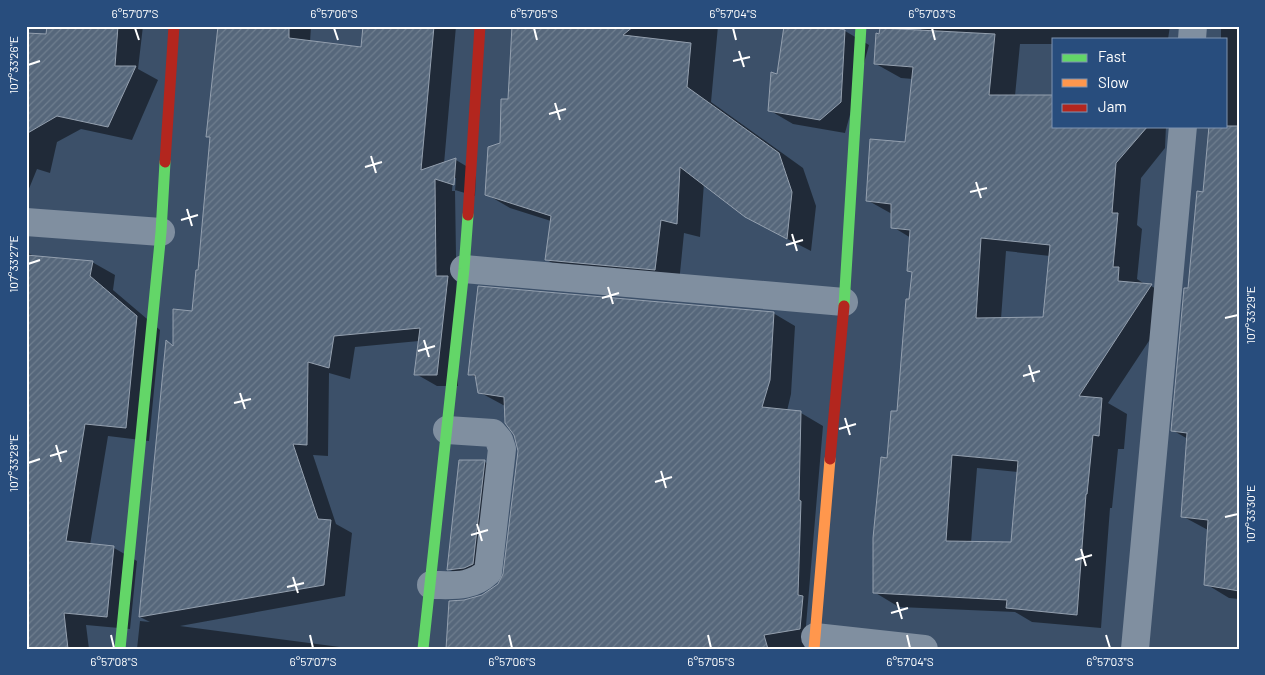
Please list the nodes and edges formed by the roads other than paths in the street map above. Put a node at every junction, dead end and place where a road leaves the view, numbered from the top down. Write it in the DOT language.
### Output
graph roads {
  1 [pos="174,26"];
  2 [pos="480,26"];
  3 [pos="861,26"];
  4 [pos="1183,128"];
  5 [pos="26,222"];
  6 [pos="162,232"];
  7 [pos="464,269"];
  8 [pos="844,302"];
  9 [pos="448,430"];
  10 [pos="431,585"];
  11 [pos="815,643"];
  12 [pos="120,649"];
  13 [pos="423,649"];
  14 [pos="924,649"];
  15 [pos="1134,649"];
  1 -- 6 [label="street"];
  2 -- 7 [label="street"];
  3 -- 8 [label="street"];
  4 -- 15 [label="street"];
  5 -- 6 [label="street"];
  6 -- 12 [label="street"];
  7 -- 8 [label="street"];
  7 -- 9 [label="street"];
  8 -- 11 [label="street"];
  9 -- 10 [label="street"];
  9 -- 10 [label="street"];
  10 -- 13 [label="street"];
  11 -- 14 [label="street"];
}
